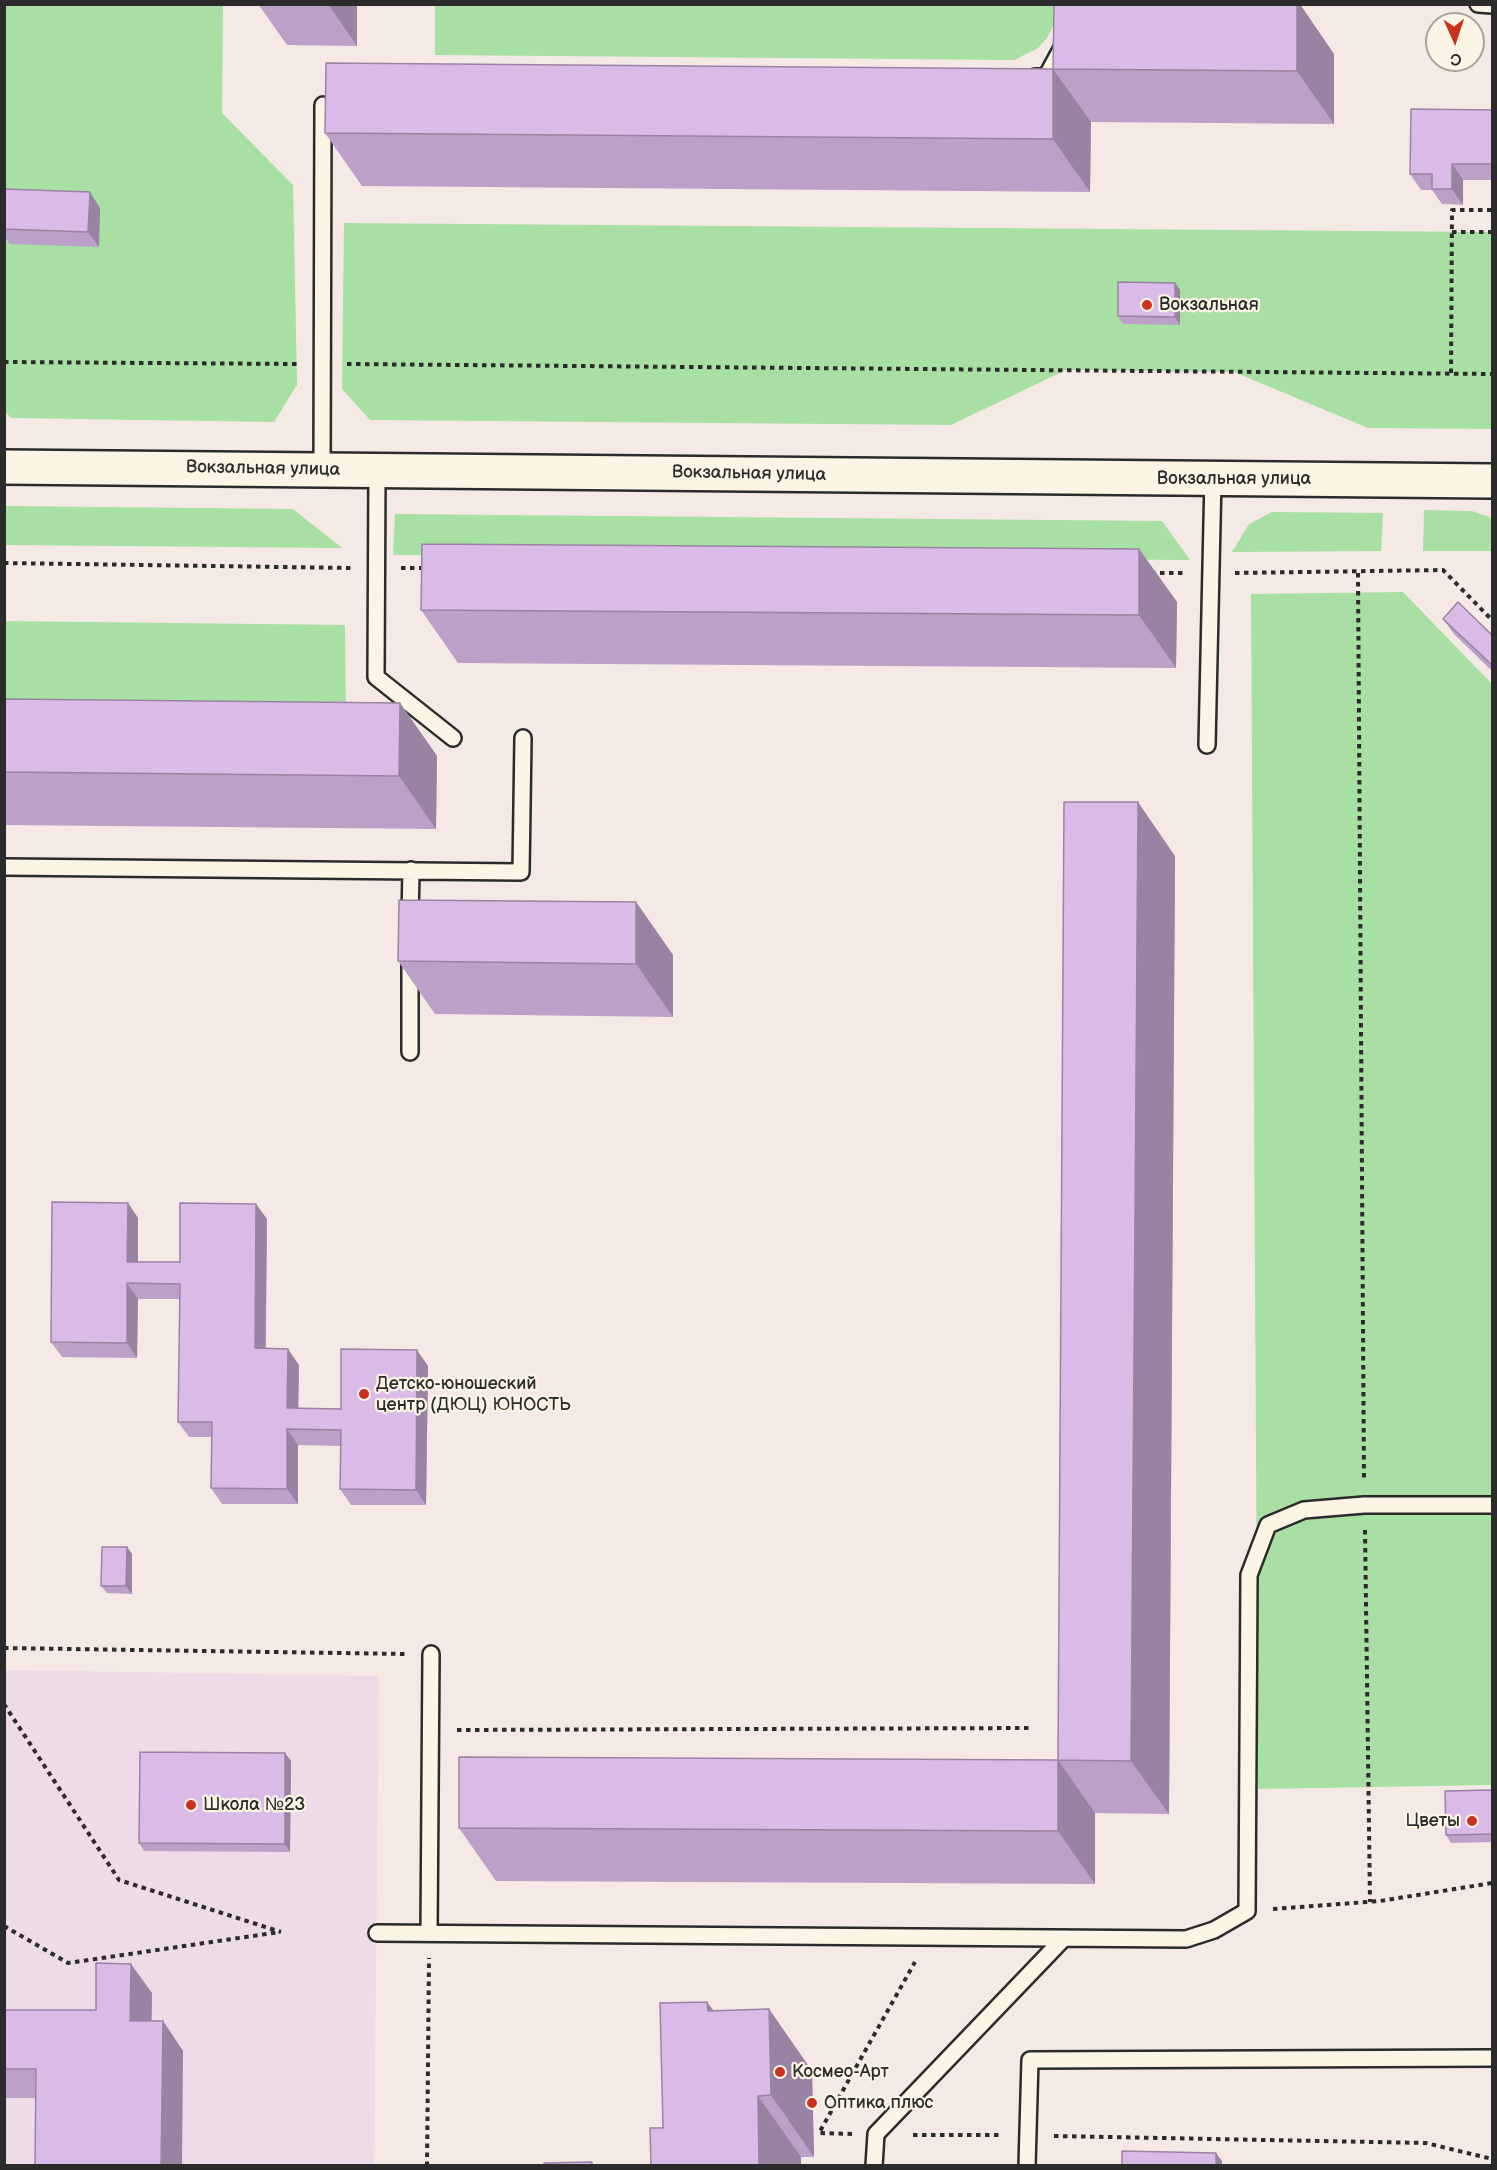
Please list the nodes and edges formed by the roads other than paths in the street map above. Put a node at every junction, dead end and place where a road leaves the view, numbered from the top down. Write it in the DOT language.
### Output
graph roads {
  1 [pos="1478,4"];
  2 [pos="1492,5"];
  3 [pos="1068,35"];
  4 [pos="1022,76"];
  5 [pos="323,105"];
  6 [pos="4,467"];
  7 [pos="322,470"];
  8 [pos="377,470"];
  9 [pos="1213,478"];
  10 [pos="1492,481"];
  11 [pos="453,738"];
  12 [pos="523,738"];
  13 [pos="1207,745"];
  14 [pos="4,867"];
  15 [pos="411,870"];
  16 [pos="410,1052"];
  17 [pos="1492,1505"];
  18 [pos="431,1654"];
  19 [pos="377,1933"];
  20 [pos="429,1934"];
  21 [pos="1064,1938"];
  22 [pos="1492,2058"];
  23 [pos="874,2166"];
  24 [pos="1027,2166"];
  1 -- 2 [label="lane"];
  3 -- 4 [label="lane"];
  5 -- 7 [label="lane"];
  6 -- 7 [label="main road, Вокзальная улица"];
  7 -- 8 [label="main road, Вокзальная улица"];
  8 -- 9 [label="main road, Вокзальная улица"];
  8 -- 11 [label="lane"];
  9 -- 10 [label="main road, Вокзальная улица"];
  9 -- 13 [label="lane"];
  12 -- 15 [label="lane"];
  14 -- 15 [label="lane"];
  15 -- 16 [label="lane"];
  17 -- 21 [label="lane"];
  18 -- 20 [label="lane"];
  19 -- 20 [label="lane"];
  20 -- 21 [label="lane"];
  21 -- 23 [label="lane"];
  22 -- 24 [label="lane"];
}
